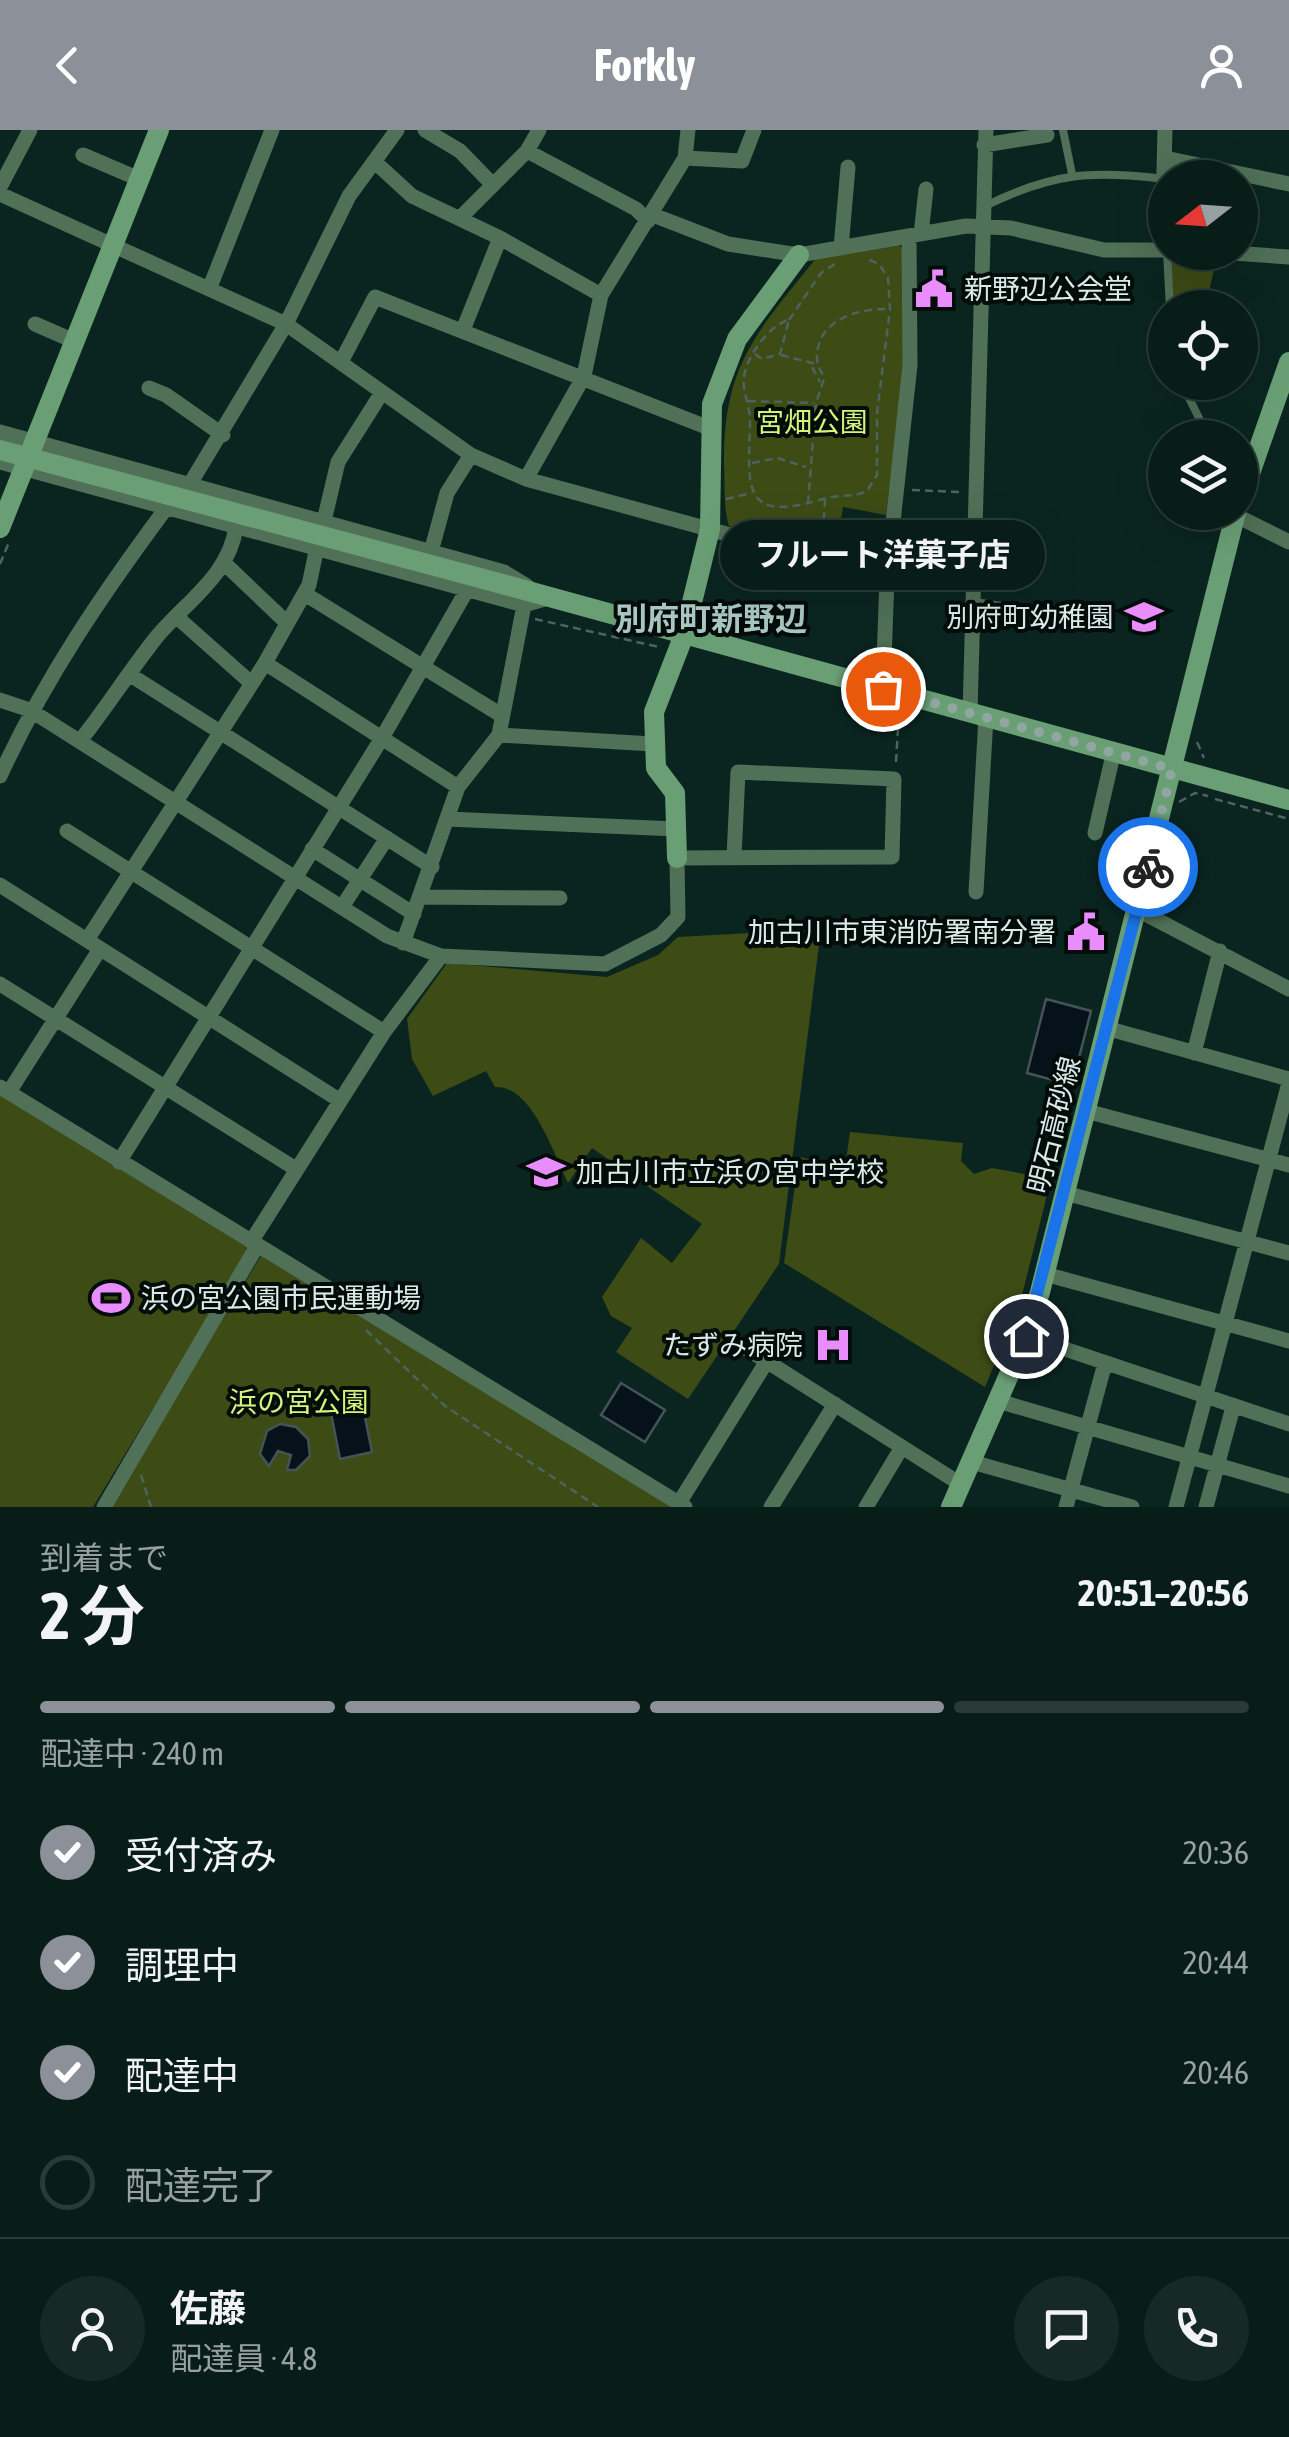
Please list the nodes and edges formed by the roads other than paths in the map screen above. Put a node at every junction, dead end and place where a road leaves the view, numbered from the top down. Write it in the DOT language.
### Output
graph roads {
  1 [pos="30,130"];
  2 [pos="158,130"];
  3 [pos="272,130"];
  4 [pos="398,130"];
  5 [pos="426,130"];
  6 [pos="539,130"];
  7 [pos="688,130"];
  8 [pos="754,130"];
  9 [pos="1166,130"];
  10 [pos="1055,132"];
  11 [pos="985,138"];
  12 [pos="527,150"];
  13 [pos="82,155"];
  14 [pos="685,158"];
  15 [pos="1165,158"];
  16 [pos="375,162"];
  17 [pos="1072,174"];
  18 [pos="1148,177"];
  19 [pos="139,179"];
  20 [pos="828,180"];
  21 [pos="1289,184"];
  22 [pos="493,185"];
  23 [pos="926,189"];
  24 [pos="0,190"];
  25 [pos="985,206"];
  26 [pos="460,218"];
  27 [pos="650,218"];
  28 [pos="980,226"];
  29 [pos="916,236"];
  30 [pos="500,238"];
  31 [pos="112,246"];
  32 [pos="1148,250"];
  33 [pos="1258,254"];
  34 [pos="844,255"];
  35 [pos="800,256"];
  36 [pos="1289,256"];
  37 [pos="210,287"];
  38 [pos="601,295"];
  39 [pos="286,324"];
  40 [pos="35,325"];
  41 [pos="464,330"];
  42 [pos="74,341"];
  43 [pos="341,362"];
  44 [pos="1289,362"];
  45 [pos="584,376"];
  46 [pos="149,388"];
  47 [pos="380,394"];
  48 [pos="709,428"];
  49 [pos="0,432"];
  50 [pos="222,435"];
  51 [pos="36,441"];
  52 [pos="1258,447"];
  53 [pos="0,450"];
  54 [pos="472,455"];
  55 [pos="0,462"];
  56 [pos="24,468"];
  57 [pos="526,478"];
  58 [pos="190,484"];
  59 [pos="168,507"];
  60 [pos="324,522"];
  61 [pos="236,526"];
  62 [pos="1258,526"];
  63 [pos="7,528"];
  64 [pos="1230,530"];
  65 [pos="715,531"];
  66 [pos="1289,542"];
  67 [pos="317,547"];
  68 [pos="432,552"];
  69 [pos="224,563"];
  70 [pos="887,578"];
  71 [pos="466,590"];
  72 [pos="305,594"];
  73 [pos="548,598"];
  74 [pos="974,602"];
  75 [pos="523,610"];
  76 [pos="1074,616"];
  77 [pos="178,618"];
  78 [pos="286,622"];
  79 [pos="681,643"];
  80 [pos="264,664"];
  81 [pos="425,666"];
  82 [pos="132,676"];
  83 [pos="250,682"];
  84 [pos="883,689"];
  85 [pos="0,700"];
  86 [pos="30,710"];
  87 [pos="501,715"];
  88 [pos="978,715"];
  89 [pos="218,732"];
  90 [pos="499,734"];
  91 [pos="382,738"];
  92 [pos="80,742"];
  93 [pos="653,744"];
  94 [pos="1113,755"];
  95 [pos="1172,769"];
  96 [pos="0,776"];
  97 [pos="458,787"];
  98 [pos="1289,800"];
  99 [pos="173,801"];
  100 [pos="339,808"];
  101 [pos="447,819"];
  102 [pos="676,829"];
  103 [pos="67,831"];
  104 [pos="1095,833"];
  105 [pos="387,838"];
  106 [pos="312,849"];
  107 [pos="734,856"];
  108 [pos="677,858"];
  109 [pos="432,867"];
  110 [pos="130,872"];
  111 [pos="294,876"];
  112 [pos="360,879"];
  113 [pos="0,885"];
  114 [pos="976,892"];
  115 [pos="420,897"];
  116 [pos="550,904"];
  117 [pos="342,907"];
  118 [pos="1136,909"];
  119 [pos="414,914"];
  120 [pos="403,943"];
  121 [pos="94,944"];
  122 [pos="250,945"];
  123 [pos="1220,952"];
  124 [pos="441,956"];
  125 [pos="0,984"];
  126 [pos="1289,989"];
  127 [pos="207,1015"];
  128 [pos="56,1019"];
  129 [pos="1106,1028"];
  130 [pos="384,1032"];
  131 [pos="1194,1053"];
  132 [pos="1289,1081"];
  133 [pos="164,1087"];
  134 [pos="4,1089"];
  135 [pos="339,1100"];
  136 [pos="1086,1110"];
  137 [pos="1268,1160"];
  138 [pos="119,1162"];
  139 [pos="1289,1166"];
  140 [pos="296,1169"];
  141 [pos="1065,1193"];
  142 [pos="1246,1241"];
  143 [pos="254,1244"];
  144 [pos="1289,1253"];
  145 [pos="1045,1274"];
  146 [pos="1224,1324"];
  147 [pos="1026,1336"];
  148 [pos="1289,1341"];
  149 [pos="736,1342"];
  150 [pos="766,1361"];
  151 [pos="1106,1363"];
  152 [pos="1205,1394"];
  153 [pos="998,1400"];
  154 [pos="835,1404"];
  155 [pos="1234,1407"];
  156 [pos="1289,1424"];
  157 [pos="1088,1429"];
  158 [pos="902,1447"];
  159 [pos="1190,1457"];
  160 [pos="972,1462"];
  161 [pos="1218,1466"];
  162 [pos="962,1484"];
  163 [pos="1289,1486"];
  164 [pos="1072,1489"];
  165 [pos="682,1505"];
  166 [pos="104,1507"];
  167 [pos="770,1507"];
  168 [pos="866,1507"];
  169 [pos="951,1507"];
  170 [pos="1066,1507"];
  171 [pos="1132,1507"];
  172 [pos="1176,1507"];
  173 [pos="1206,1507"];
  1 -- 24 [label="street"];
  2 -- 19 [label="street"];
  3 -- 37 [label="street"];
  4 -- 16 [label="street"];
  5 -- 22 [label="street"];
  6 -- 12 [label="street"];
  7 -- 14 [label="street"];
  8 -- 14 [label="street"];
  9 -- 15 [label="street"];
  10 -- 11 [label="street"];
  10 -- 17 [label="lane"];
  11 -- 25 [label="street"];
  12 -- 22 [label="street"];
  12 -- 27 [label="street"];
  13 -- 19 [label="street"];
  14 -- 27 [label="street"];
  15 -- 21 [label="street"];
  16 -- 26 [label="street"];
  16 -- 39 [label="street"];
  17 -- 18 [label="lane"];
  17 -- 25 [label="lane"];
  19 -- 31 [label="street"];
  20 -- 34 [label="street"];
  22 -- 26 [label="street"];
  23 -- 29 [label="street"];
  24 -- 31 [label="street"];
  25 -- 28 [label="street"];
  26 -- 30 [label="street"];
  27 -- 35 [label="street"];
  27 -- 38 [label="street"];
  28 -- 29 [label="street"];
  28 -- 32 [label="street"];
  28 -- 74 [label="street"];
  29 -- 34 [label="street"];
  29 -- 70 [label="street"];
  30 -- 38 [label="street"];
  30 -- 41 [label="street"];
  31 -- 37 [label="street"];
  31 -- 42 [label="street"];
  33 -- 36 [label="street"];
  34 -- 35 [label="street"];
  35 -- 48 [label="street"];
  37 -- 39 [label="street"];
  38 -- 45 [label="street"];
  39 -- 43 [label="street"];
  39 -- 50 [label="street"];
  40 -- 42 [label="street"];
  41 -- 43 [label="street"];
  41 -- 45 [label="street"];
  42 -- 51 [label="street"];
  43 -- 47 [label="street"];
  44 -- 52 [label="street, 明石高砂線"];
  45 -- 48 [label="street"];
  45 -- 57 [label="street"];
  46 -- 50 [label="street"];
  47 -- 54 [label="street"];
  47 -- 60 [label="street"];
  48 -- 65 [label="street"];
  49 -- 51 [label="street"];
  50 -- 58 [label="street"];
  51 -- 56 [label="street"];
  51 -- 58 [label="street"];
  53 -- 73 [label="street, bridge"];
  54 -- 57 [label="street"];
  54 -- 68 [label="street"];
  55 -- 56 [label="street"];
  56 -- 59 [label="street"];
  56 -- 63 [label="street"];
  57 -- 65 [label="street"];
  58 -- 60 [label="street"];
  59 -- 61 [label="street"];
  59 -- 86 [label="street"];
  60 -- 68 [label="street"];
  61 -- 67 [label="street"];
  61 -- 69 [label="street"];
  62 -- 66 [label="street"];
  64 -- 95 [label="street, 明石高砂線"];
  65 -- 70 [label="street"];
  65 -- 79 [label="street"];
  67 -- 71 [label="street"];
  67 -- 72 [label="street"];
  68 -- 73 [label="street"];
  69 -- 77 [label="street"];
  69 -- 78 [label="street"];
  70 -- 84 [label="street"];
  71 -- 75 [label="street"];
  71 -- 81 [label="street"];
  72 -- 78 [label="street"];
  72 -- 81 [label="street"];
  73 -- 75 [label="street"];
  73 -- 79 [label="street"];
  74 -- 76 [label="lane"];
  74 -- 88 [label="street"];
  75 -- 87 [label="street"];
  77 -- 82 [label="street"];
  77 -- 83 [label="street"];
  78 -- 80 [label="street"];
  79 -- 84 [label="street"];
  79 -- 93 [label="street"];
  80 -- 83 [label="street"];
  80 -- 91 [label="street"];
  81 -- 87 [label="street"];
  81 -- 91 [label="street"];
  82 -- 89 [label="street"];
  82 -- 92 [label="street"];
  83 -- 89 [label="street"];
  84 -- 88 [label="street"];
  85 -- 86 [label="street"];
  86 -- 92 [label="street"];
  86 -- 96 [label="street"];
  87 -- 90 [label="street"];
  88 -- 94 [label="street"];
  88 -- 114 [label="street"];
  89 -- 99 [label="street"];
  89 -- 100 [label="street"];
  90 -- 93 [label="street"];
  90 -- 97 [label="street"];
  91 -- 97 [label="street"];
  91 -- 100 [label="street"];
  92 -- 99 [label="street"];
  93 -- 102 [label="street"];
  94 -- 95 [label="street"];
  94 -- 104 [label="street"];
  95 -- 98 [label="street"];
  95 -- 118 [label="street, 明石高砂線"];
  97 -- 101 [label="street"];
  99 -- 110 [label="street"];
  99 -- 111 [label="street"];
  100 -- 105 [label="street"];
  100 -- 106 [label="street"];
  101 -- 102 [label="street"];
  101 -- 109 [label="street"];
  102 -- 108 [label="street"];
  103 -- 110 [label="street"];
  105 -- 109 [label="street"];
  105 -- 112 [label="street"];
  106 -- 111 [label="street"];
  106 -- 112 [label="street"];
  107 -- 107 [label="street"];
  107 -- 108 [label="street"];
  108 -- 124 [label="street"];
  109 -- 115 [label="street"];
  110 -- 121 [label="street"];
  110 -- 122 [label="street"];
  111 -- 117 [label="street"];
  111 -- 122 [label="street"];
  112 -- 117 [label="street"];
  112 -- 119 [label="street"];
  113 -- 121 [label="street"];
  115 -- 116 [label="street"];
  115 -- 119 [label="street"];
  117 -- 120 [label="street"];
  118 -- 123 [label="street"];
  118 -- 129 [label="street, 明石高砂線"];
  119 -- 120 [label="street"];
  120 -- 124 [label="street"];
  121 -- 127 [label="street"];
  121 -- 128 [label="street"];
  122 -- 127 [label="street"];
  122 -- 130 [label="street"];
  123 -- 126 [label="street"];
  123 -- 131 [label="street"];
  124 -- 130 [label="street"];
  125 -- 128 [label="street"];
  127 -- 133 [label="street"];
  127 -- 135 [label="street"];
  128 -- 133 [label="street"];
  128 -- 134 [label="street"];
  129 -- 131 [label="street"];
  129 -- 136 [label="street, 明石高砂線"];
  130 -- 135 [label="street"];
  131 -- 132 [label="street"];
  132 -- 137 [label="street"];
  133 -- 138 [label="street"];
  133 -- 140 [label="street"];
  134 -- 138 [label="street"];
  135 -- 140 [label="street"];
  136 -- 137 [label="street"];
  136 -- 141 [label="street, 明石高砂線"];
  137 -- 139 [label="street"];
  137 -- 142 [label="street"];
  138 -- 143 [label="street"];
  140 -- 143 [label="street"];
  141 -- 142 [label="street"];
  141 -- 145 [label="street, 明石高砂線"];
  142 -- 144 [label="street"];
  142 -- 146 [label="street"];
  143 -- 165 [label="street"];
  143 -- 166 [label="street"];
  145 -- 146 [label="street"];
  145 -- 147 [label="street, 明石高砂線"];
  146 -- 148 [label="street"];
  146 -- 152 [label="street"];
  147 -- 151 [label="street"];
  147 -- 153 [label="street, 明石高砂線"];
  149 -- 150 [label="street"];
  150 -- 154 [label="street"];
  150 -- 165 [label="street"];
  151 -- 152 [label="street"];
  151 -- 157 [label="street"];
  152 -- 155 [label="street"];
  152 -- 159 [label="street"];
  153 -- 157 [label="street"];
  153 -- 160 [label="street, 明石高砂線"];
  154 -- 158 [label="street"];
  154 -- 167 [label="street"];
  155 -- 156 [label="street"];
  155 -- 161 [label="street"];
  157 -- 159 [label="street"];
  157 -- 164 [label="street"];
  158 -- 162 [label="street"];
  158 -- 168 [label="street"];
  159 -- 161 [label="street"];
  159 -- 172 [label="street"];
  160 -- 162 [label="street, 明石高砂線"];
  160 -- 164 [label="street"];
  161 -- 163 [label="street"];
  161 -- 173 [label="street"];
  162 -- 169 [label="street, 明石高砂線"];
  164 -- 170 [label="street"];
  164 -- 171 [label="street"];
}
